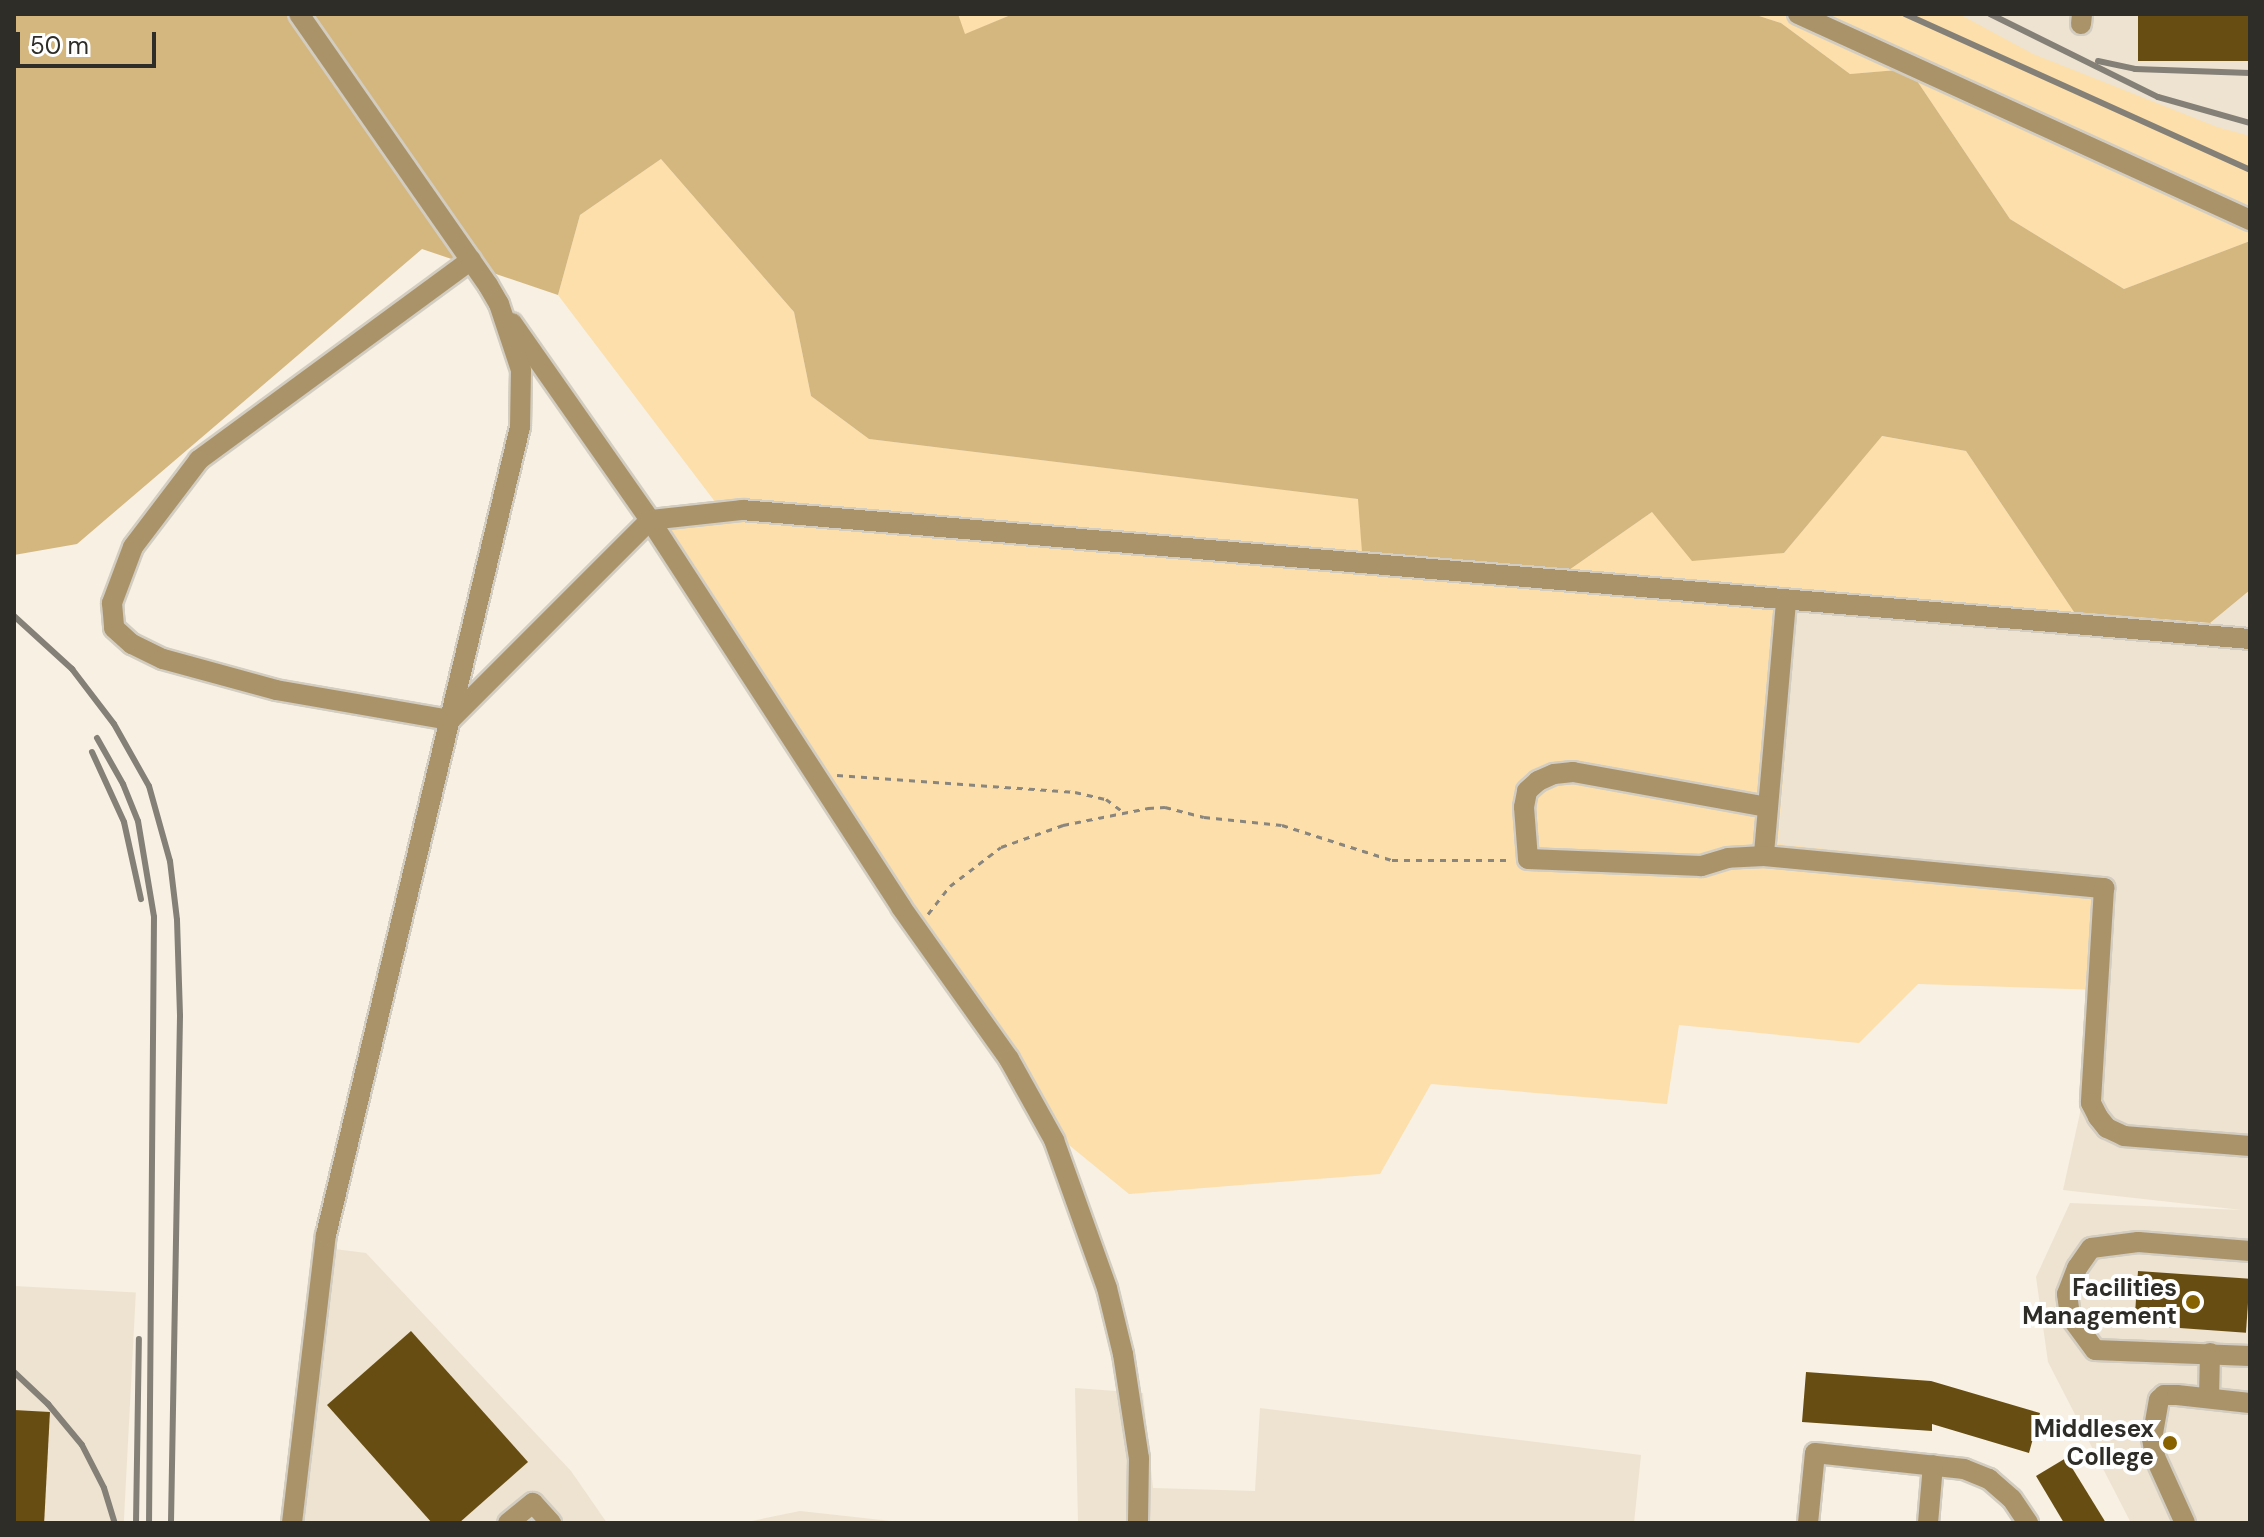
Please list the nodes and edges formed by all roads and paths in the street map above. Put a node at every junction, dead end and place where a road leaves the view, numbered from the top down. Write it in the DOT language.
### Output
graph roads {
  1 [pos="299,14"];
  2 [pos="1798,14"];
  3 [pos="2250,220"];
  4 [pos="471,260"];
  5 [pos="499,304"];
  6 [pos="650,520"];
  7 [pos="1786,602"];
  8 [pos="2250,639"];
  9 [pos="450,720"];
  10 [pos="817,777"];
  11 [pos="1768,807"];
  12 [pos="1124,813"];
  13 [pos="1764,856"];
  14 [pos="1528,859"];
  15 [pos="919,932"];
  16 [pos="2250,1146"];
  17 [pos="2250,1251"];
  18 [pos="2210,1353"];
  19 [pos="2250,1356"];
  20 [pos="2209,1397"];
  21 [pos="2250,1403"];
  22 [pos="1933,1465"];
  23 [pos="292,1523"];
  24 [pos="508,1523"];
  25 [pos="551,1523"];
  26 [pos="1138,1523"];
  27 [pos="1808,1523"];
  28 [pos="1928,1523"];
  29 [pos="2028,1523"];
  30 [pos="2185,1523"];
  1 -- 4 [label="lane"];
  2 -- 3 [label="lane"];
  4 -- 5 [label="lane"];
  4 -- 9 [label="lane"];
  5 -- 6 [label="lane"];
  5 -- 9 [label="lane"];
  6 -- 7 [label="lane"];
  6 -- 9 [label="lane"];
  6 -- 10 [label="lane"];
  7 -- 8 [label="lane"];
  7 -- 11 [label="lane"];
  9 -- 23 [label="lane"];
  10 -- 12 [label="path"];
  10 -- 15 [label="lane"];
  11 -- 13 [label="lane"];
  11 -- 14 [label="lane"];
  12 -- 14 [label="path"];
  12 -- 15 [label="path"];
  13 -- 14 [label="lane"];
  13 -- 16 [label="lane"];
  15 -- 26 [label="lane"];
  17 -- 18 [label="lane"];
  18 -- 19 [label="lane"];
  18 -- 20 [label="lane"];
  20 -- 21 [label="lane"];
  20 -- 30 [label="lane"];
  22 -- 27 [label="lane"];
  22 -- 28 [label="lane"];
  22 -- 29 [label="lane"];
  24 -- 25 [label="lane"];
}
